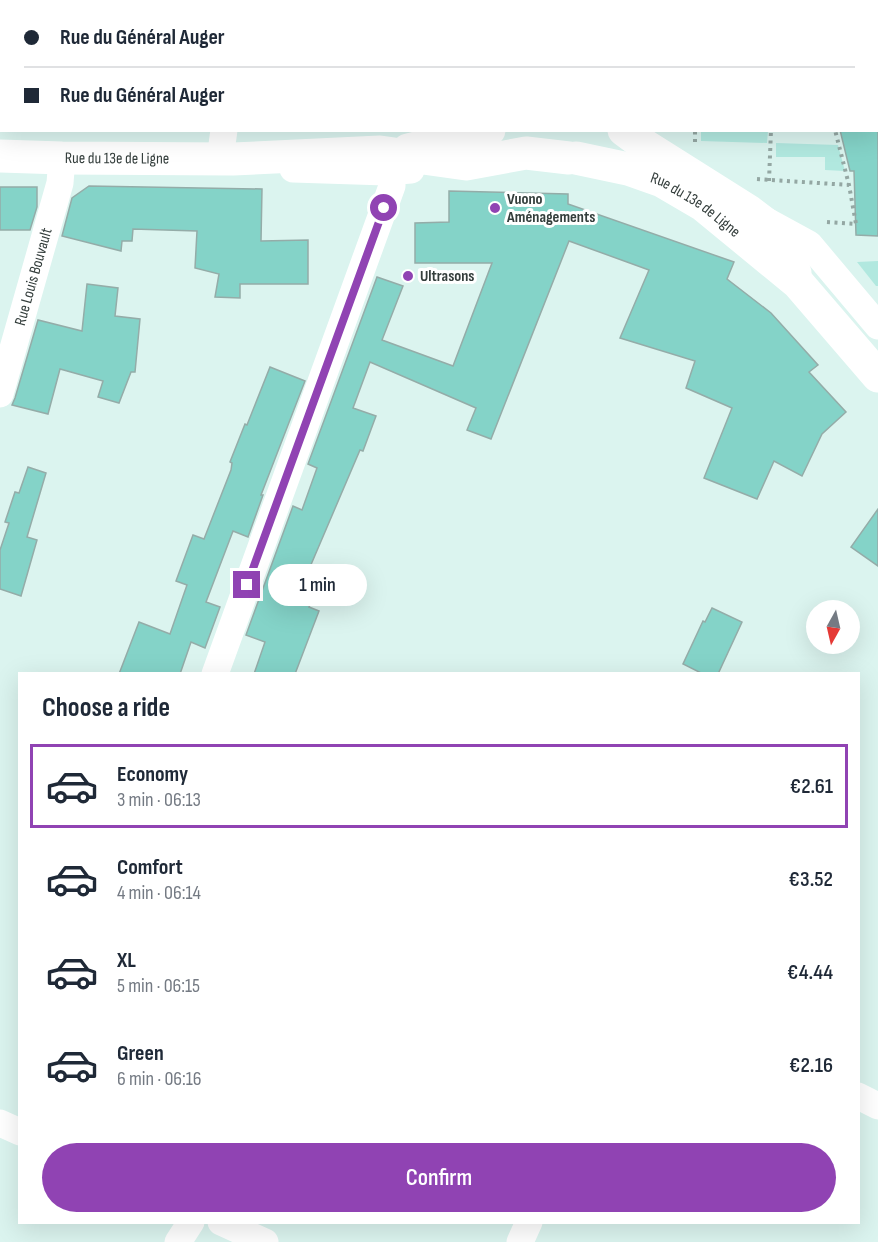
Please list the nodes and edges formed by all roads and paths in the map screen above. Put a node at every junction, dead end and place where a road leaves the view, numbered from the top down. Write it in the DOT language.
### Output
graph roads {
  1 [pos="482,132"];
  2 [pos="535,132"];
  3 [pos="607,132"];
  4 [pos="627,132"];
  5 [pos="771,132"];
  6 [pos="836,132"];
  7 [pos="225,150"];
  8 [pos="0,156"];
  9 [pos="62,158"];
  10 [pos="572,158"];
  11 [pos="388,159"];
  12 [pos="748,179"];
  13 [pos="769,181"];
  14 [pos="849,185"];
  15 [pos="760,202"];
  16 [pos="856,224"];
  17 [pos="798,283"];
  18 [pos="878,326"];
  19 [pos="878,376"];
  20 [pos="0,394"];
  21 [pos="216,672"];
  22 [pos="860,1097"];
  23 [pos="878,1106"];
  24 [pos="0,1123"];
  25 [pos="18,1131"];
  26 [pos="189,1224"];
  27 [pos="225,1224"];
  28 [pos="528,1224"];
  29 [pos="178,1242"];
  30 [pos="265,1242"];
  31 [pos="520,1242"];
  1 -- 11 [label="main road, Rue du 13e de Ligne"];
  2 -- 10 [label="main road"];
  3 -- 10 [label="main road"];
  4 -- 15 [label="main road, Rue du 13e de Ligne"];
  5 -- 13 [label="path"];
  6 -- 14 [label="path"];
  7 -- 9 [label="main road, Rue du 13e de Ligne"];
  7 -- 11 [label="main road, Rue du 13e de Ligne"];
  8 -- 9 [label="main road, Rue du 13e de Ligne"];
  9 -- 20 [label="street, Rue Louis Bouvault"];
  10 -- 11 [label="main road, Rue du 13e de Ligne"];
  10 -- 17 [label="main road, Rue du 13e de Ligne"];
  11 -- 21 [label="street"];
  12 -- 13 [label="path"];
  13 -- 14 [label="path"];
  13 -- 15 [label="path"];
  14 -- 16 [label="path"];
  15 -- 17 [label="main road, Rue du 13e de Ligne"];
  15 -- 18 [label="street"];
  17 -- 19 [label="main road, Rue du 13e de Ligne"];
  22 -- 23 [label="street"];
  24 -- 25 [label="street"];
  26 -- 29 [label="street"];
  27 -- 30 [label="street"];
  28 -- 31 [label="street"];
}
